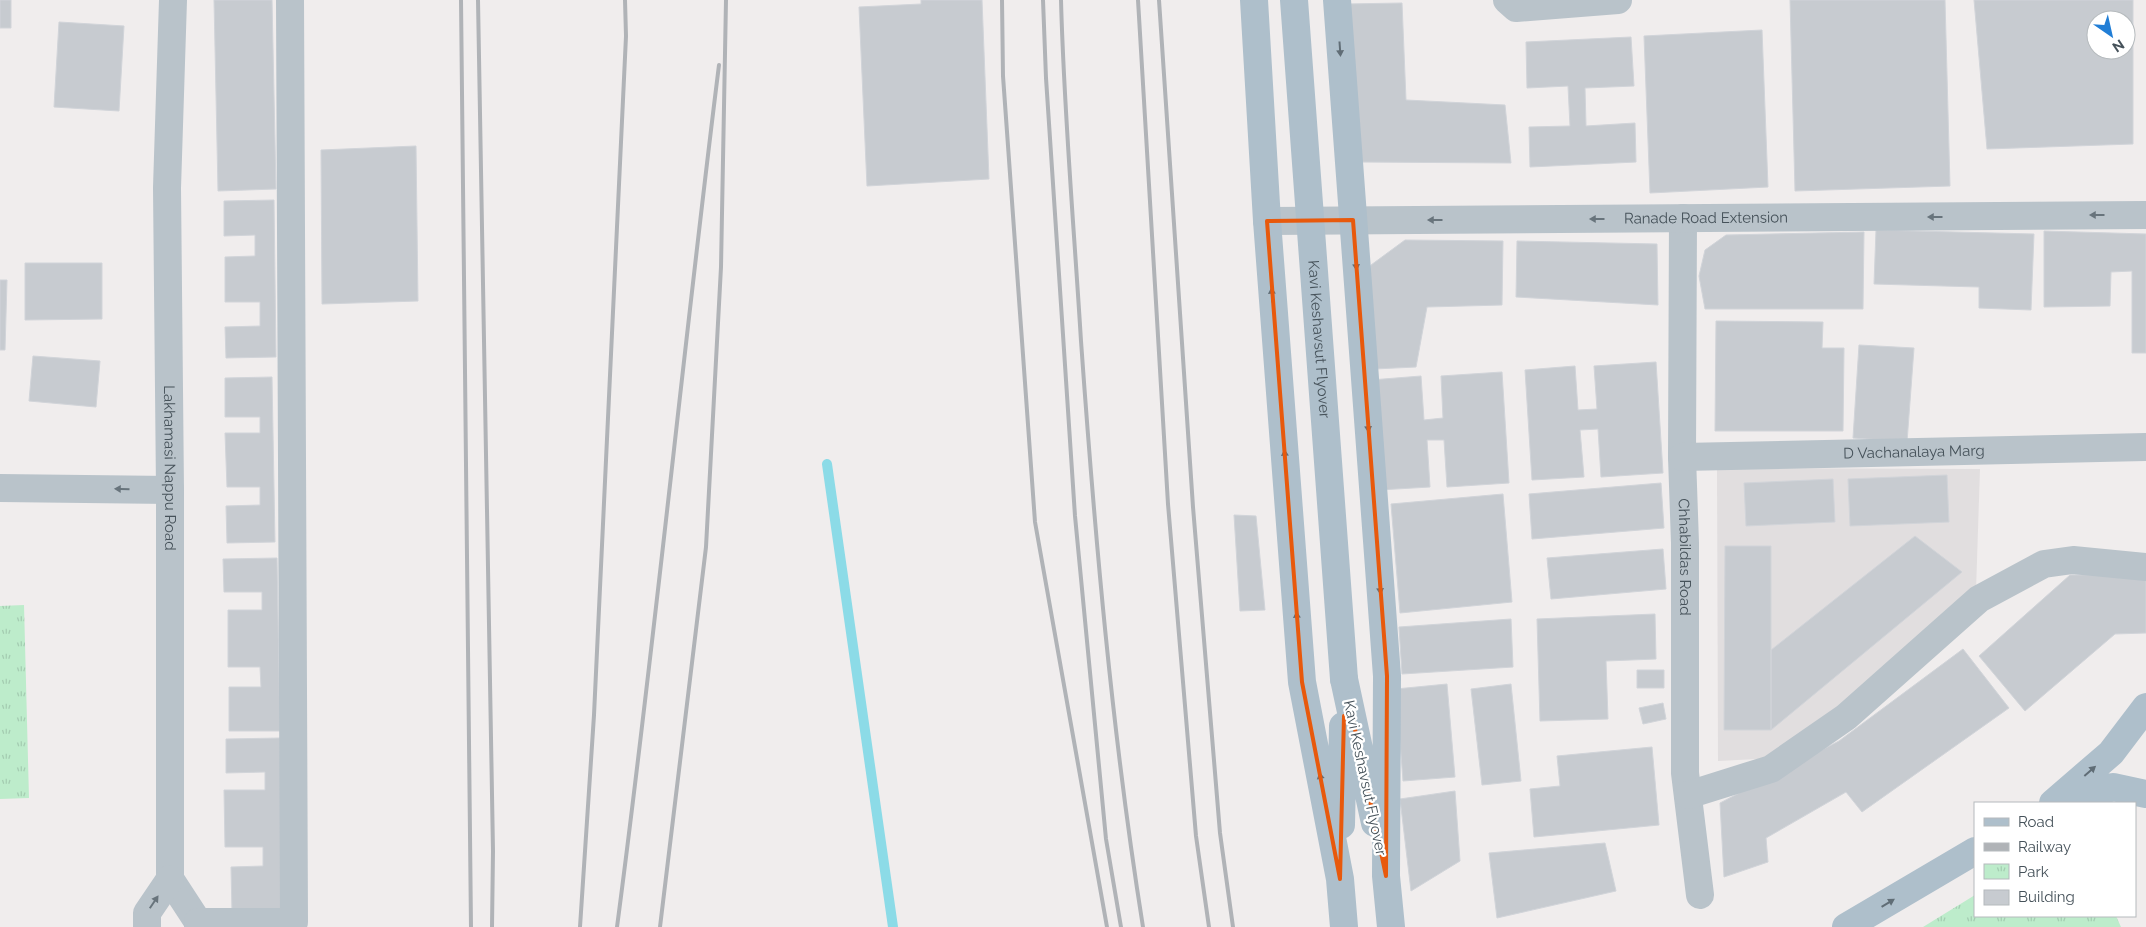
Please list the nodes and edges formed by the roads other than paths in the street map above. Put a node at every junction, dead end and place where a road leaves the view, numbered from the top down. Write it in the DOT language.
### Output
graph roads {
  1 [pos="173,0"];
  2 [pos="290,0"];
  3 [pos="1254,0"];
  4 [pos="1294,0"];
  5 [pos="1336,0"];
  6 [pos="1507,0"];
  7 [pos="1618,0"];
  8 [pos="2146,215"];
  9 [pos="1683,218"];
  10 [pos="1353,220"];
  11 [pos="1267,221"];
  12 [pos="2146,446"];
  13 [pos="1682,456"];
  14 [pos="0,488"];
  15 [pos="170,490"];
  16 [pos="2146,567"];
  17 [pos="1344,679"];
  18 [pos="2146,707"];
  19 [pos="2146,794"];
  20 [pos="1688,795"];
  21 [pos="2054,802"];
  22 [pos="2064,802"];
  23 [pos="1974,853"];
  24 [pos="1386,876"];
  25 [pos="170,879"];
  26 [pos="1340,879"];
  27 [pos="1700,895"];
  28 [pos="198,924"];
  29 [pos="147,927"];
  30 [pos="1344,927"];
  31 [pos="1391,927"];
  32 [pos="1846,927"];
  1 -- 15 [label="street, Lakhamasi Nappu Road"];
  2 -- 28 [label="street"];
  3 -- 11 [label="main road"];
  4 -- 17 [label="main road, Kavi Keshavsut Flyover, bridge"];
  5 -- 10 [label="main road, one-way"];
  6 -- 7 [label="street"];
  8 -- 9 [label="street, Ranade Road Extension, one-way"];
  9 -- 10 [label="street, Ranade Road Extension, one-way"];
  9 -- 13 [label="street, Chhabildas Road"];
  10 -- 11 [label="street, Ranade Road Extension"];
  10 -- 24 [label="main road, one-way"];
  26 -- 11 [label="main road, one-way"];
  12 -- 13 [label="street, D Vachanalaya Marg"];
  13 -- 20 [label="street, Chhabildas Road"];
  15 -- 14 [label="street, one-way"];
  15 -- 25 [label="street, Lakhamasi Nappu Road"];
  16 -- 20 [label="street"];
  17 -- 24 [label="main road, Kavi Keshavsut Flyover"];
  17 -- 26 [label="main road, Kavi Keshavsut Flyover"];
  21 -- 18 [label="main road, one-way"];
  19 -- 22 [label="main road"];
  20 -- 27 [label="street, Chhabildas Road"];
  32 -- 23 [label="main road, one-way"];
  24 -- 31 [label="main road"];
  25 -- 28 [label="street"];
  29 -- 25 [label="street, one-way"];
  26 -- 30 [label="main road"];
}
